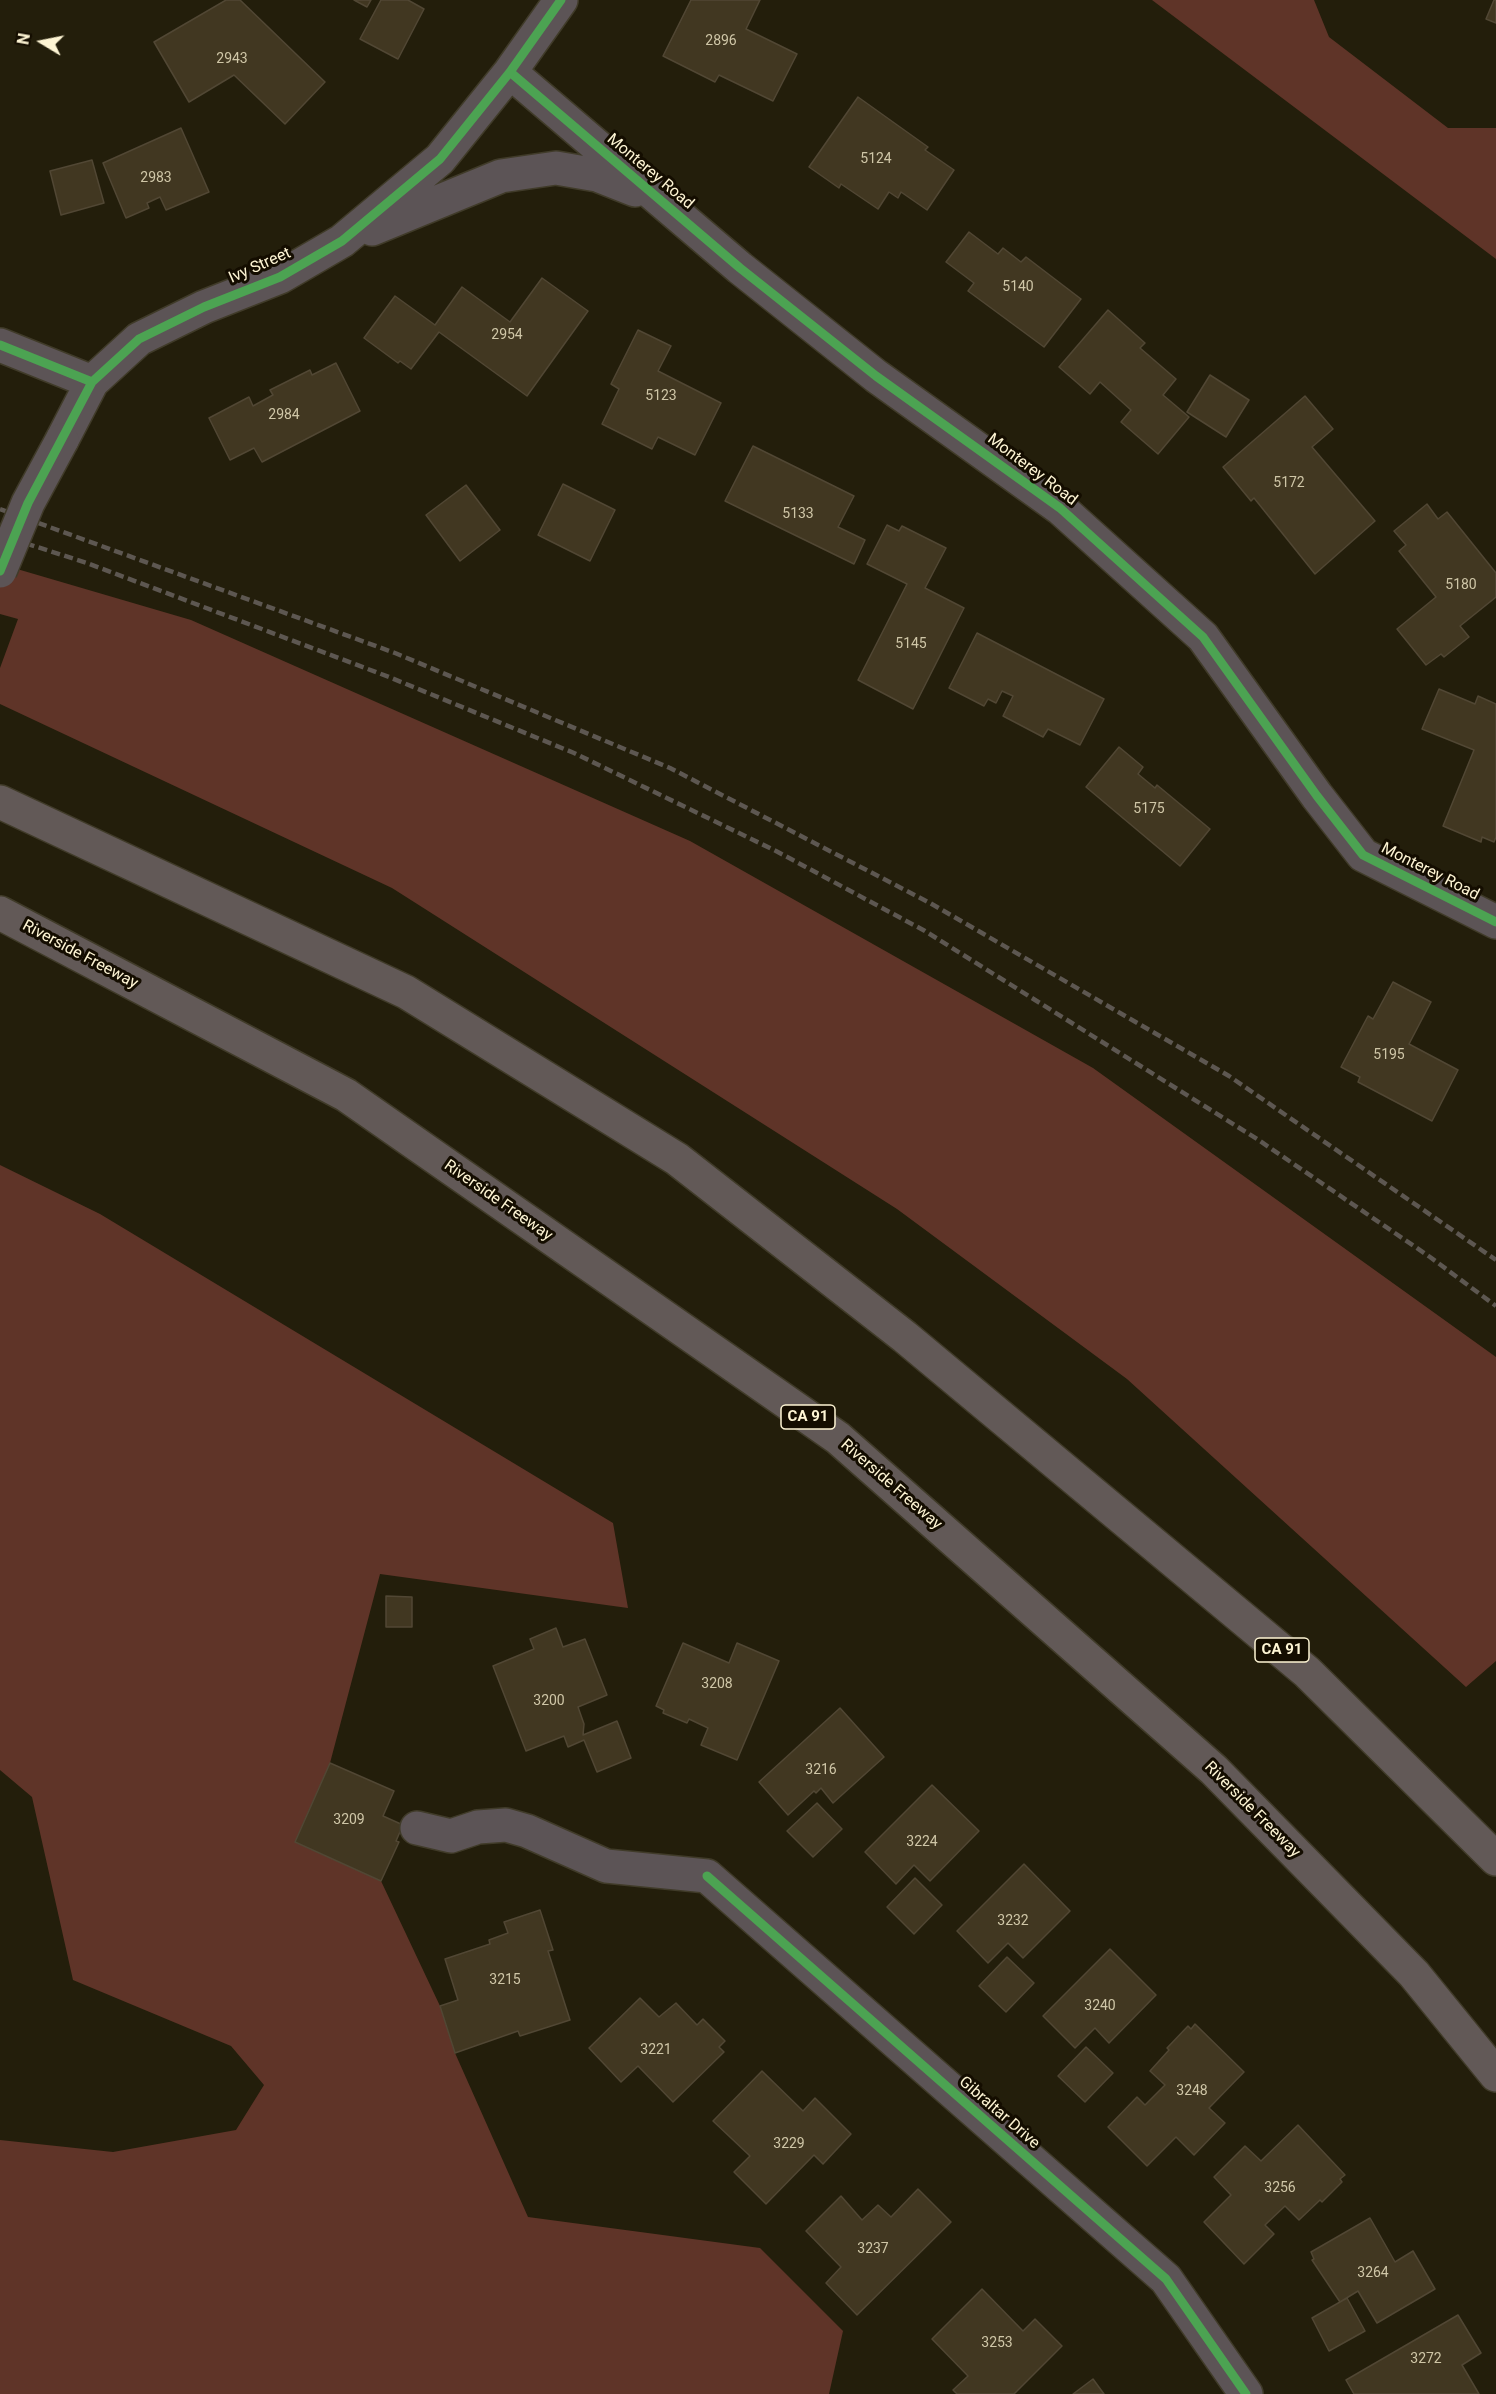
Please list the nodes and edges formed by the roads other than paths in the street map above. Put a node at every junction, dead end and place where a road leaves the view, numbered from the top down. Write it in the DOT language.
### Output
graph roads {
  1 [pos="561,0"];
  2 [pos="510,72"];
  3 [pos="657,198"];
  4 [pos="342,241"];
  5 [pos="0,345"];
  6 [pos="92,382"];
  7 [pos="0,571"];
  8 [pos="0,802"];
  9 [pos="0,913"];
  10 [pos="1496,922"];
  11 [pos="417,1828"];
  12 [pos="1496,1859"];
  13 [pos="1496,2075"];
  14 [pos="1246,2394"];
  1 -- 2 [label="street, Ivy Street"];
  2 -- 3 [label="street, Monterey Road"];
  2 -- 4 [label="street, Ivy Street"];
  3 -- 4 [label="street"];
  3 -- 10 [label="street, Monterey Road"];
  4 -- 6 [label="street, Ivy Street"];
  5 -- 6 [label="street"];
  6 -- 7 [label="street, Ivy Street, bridge"];
  8 -- 12 [label="highway, CA 91"];
  9 -- 13 [label="highway, Riverside Freeway / CA 91"];
  11 -- 14 [label="street, Gibraltar Drive"];
}
